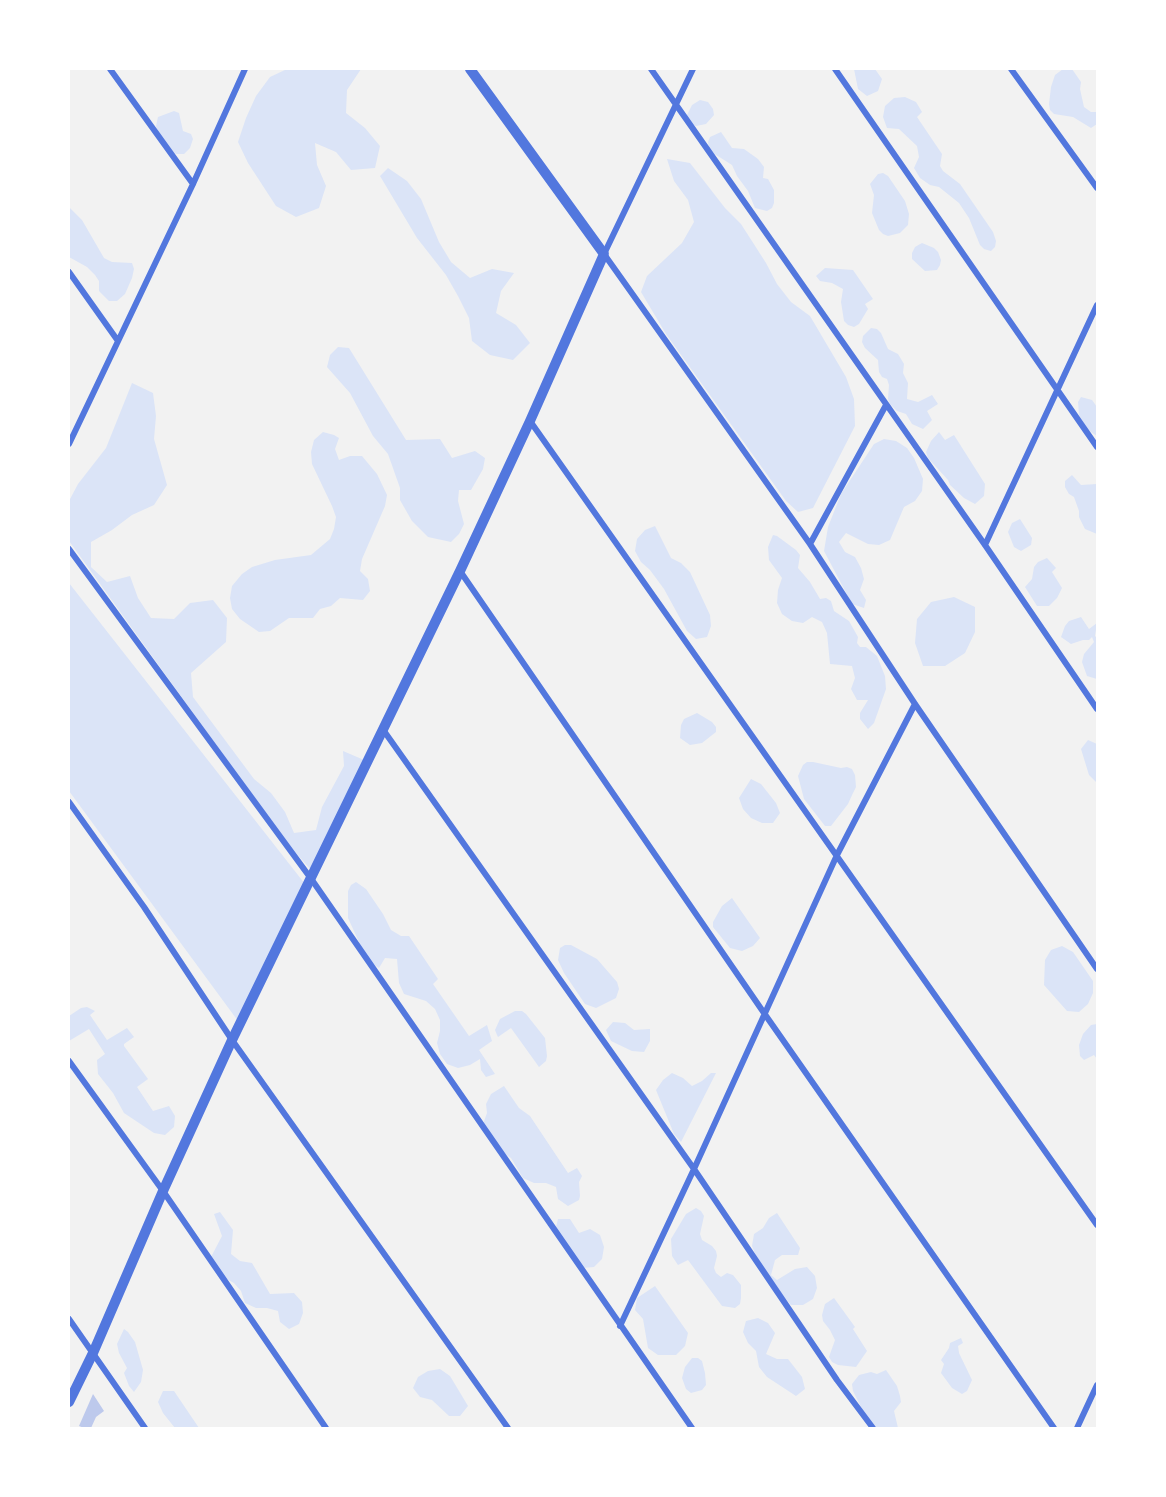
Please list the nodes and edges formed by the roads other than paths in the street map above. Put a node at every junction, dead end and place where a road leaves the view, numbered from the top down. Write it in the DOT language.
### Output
graph roads {
  1 [pos="110,69"];
  2 [pos="245,69"];
  3 [pos="470,69"];
  4 [pos="651,69"];
  5 [pos="693,69"];
  6 [pos="835,69"];
  7 [pos="1011,69"];
  8 [pos="676,104"];
  9 [pos="193,184"];
  10 [pos="1097,188"];
  11 [pos="604,254"];
  12 [pos="69,272"];
  13 [pos="1097,305"];
  14 [pos="118,341"];
  15 [pos="1058,389"];
  16 [pos="886,405"];
  17 [pos="530,421"];
  18 [pos="69,444"];
  19 [pos="1097,447"];
  20 [pos="810,544"];
  21 [pos="985,545"];
  22 [pos="69,549"];
  23 [pos="460,571"];
  24 [pos="915,704"];
  25 [pos="1097,709"];
  26 [pos="384,731"];
  27 [pos="69,802"];
  28 [pos="837,855"];
  29 [pos="312,880"];
  30 [pos="1097,969"];
  31 [pos="764,1013"];
  32 [pos="232,1040"];
  33 [pos="69,1060"];
  34 [pos="694,1169"];
  35 [pos="163,1191"];
  36 [pos="1097,1225"];
  37 [pos="69,1319"];
  38 [pos="620,1326"];
  39 [pos="93,1353"];
  40 [pos="1097,1385"];
  41 [pos="69,1402"];
  42 [pos="145,1428"];
  43 [pos="326,1428"];
  44 [pos="508,1428"];
  45 [pos="692,1428"];
  46 [pos="873,1428"];
  47 [pos="1054,1428"];
  48 [pos="1077,1428"];
  1 -- 9 [label="street"];
  2 -- 9 [label="street"];
  3 -- 11 [label="street"];
  4 -- 8 [label="street"];
  5 -- 8 [label="street"];
  6 -- 15 [label="street"];
  7 -- 10 [label="street"];
  8 -- 11 [label="street"];
  8 -- 16 [label="street"];
  9 -- 14 [label="street"];
  11 -- 17 [label="street"];
  11 -- 20 [label="street"];
  12 -- 14 [label="street"];
  13 -- 15 [label="street"];
  14 -- 18 [label="street"];
  15 -- 19 [label="street"];
  15 -- 21 [label="street"];
  16 -- 20 [label="street"];
  16 -- 21 [label="street"];
  17 -- 23 [label="street"];
  17 -- 28 [label="street"];
  20 -- 24 [label="street"];
  21 -- 25 [label="street"];
  22 -- 29 [label="street"];
  23 -- 26 [label="street"];
  23 -- 31 [label="street"];
  24 -- 28 [label="street"];
  24 -- 30 [label="street"];
  26 -- 29 [label="street"];
  26 -- 34 [label="street"];
  27 -- 32 [label="street"];
  28 -- 31 [label="street"];
  28 -- 36 [label="street"];
  29 -- 32 [label="street"];
  29 -- 38 [label="street"];
  31 -- 34 [label="street"];
  31 -- 47 [label="street"];
  32 -- 35 [label="street"];
  32 -- 44 [label="street"];
  33 -- 35 [label="street"];
  34 -- 38 [label="street"];
  34 -- 46 [label="street"];
  35 -- 39 [label="street"];
  35 -- 43 [label="street"];
  37 -- 39 [label="street"];
  38 -- 45 [label="street"];
  39 -- 41 [label="street"];
  39 -- 42 [label="street"];
  40 -- 48 [label="street"];
}
